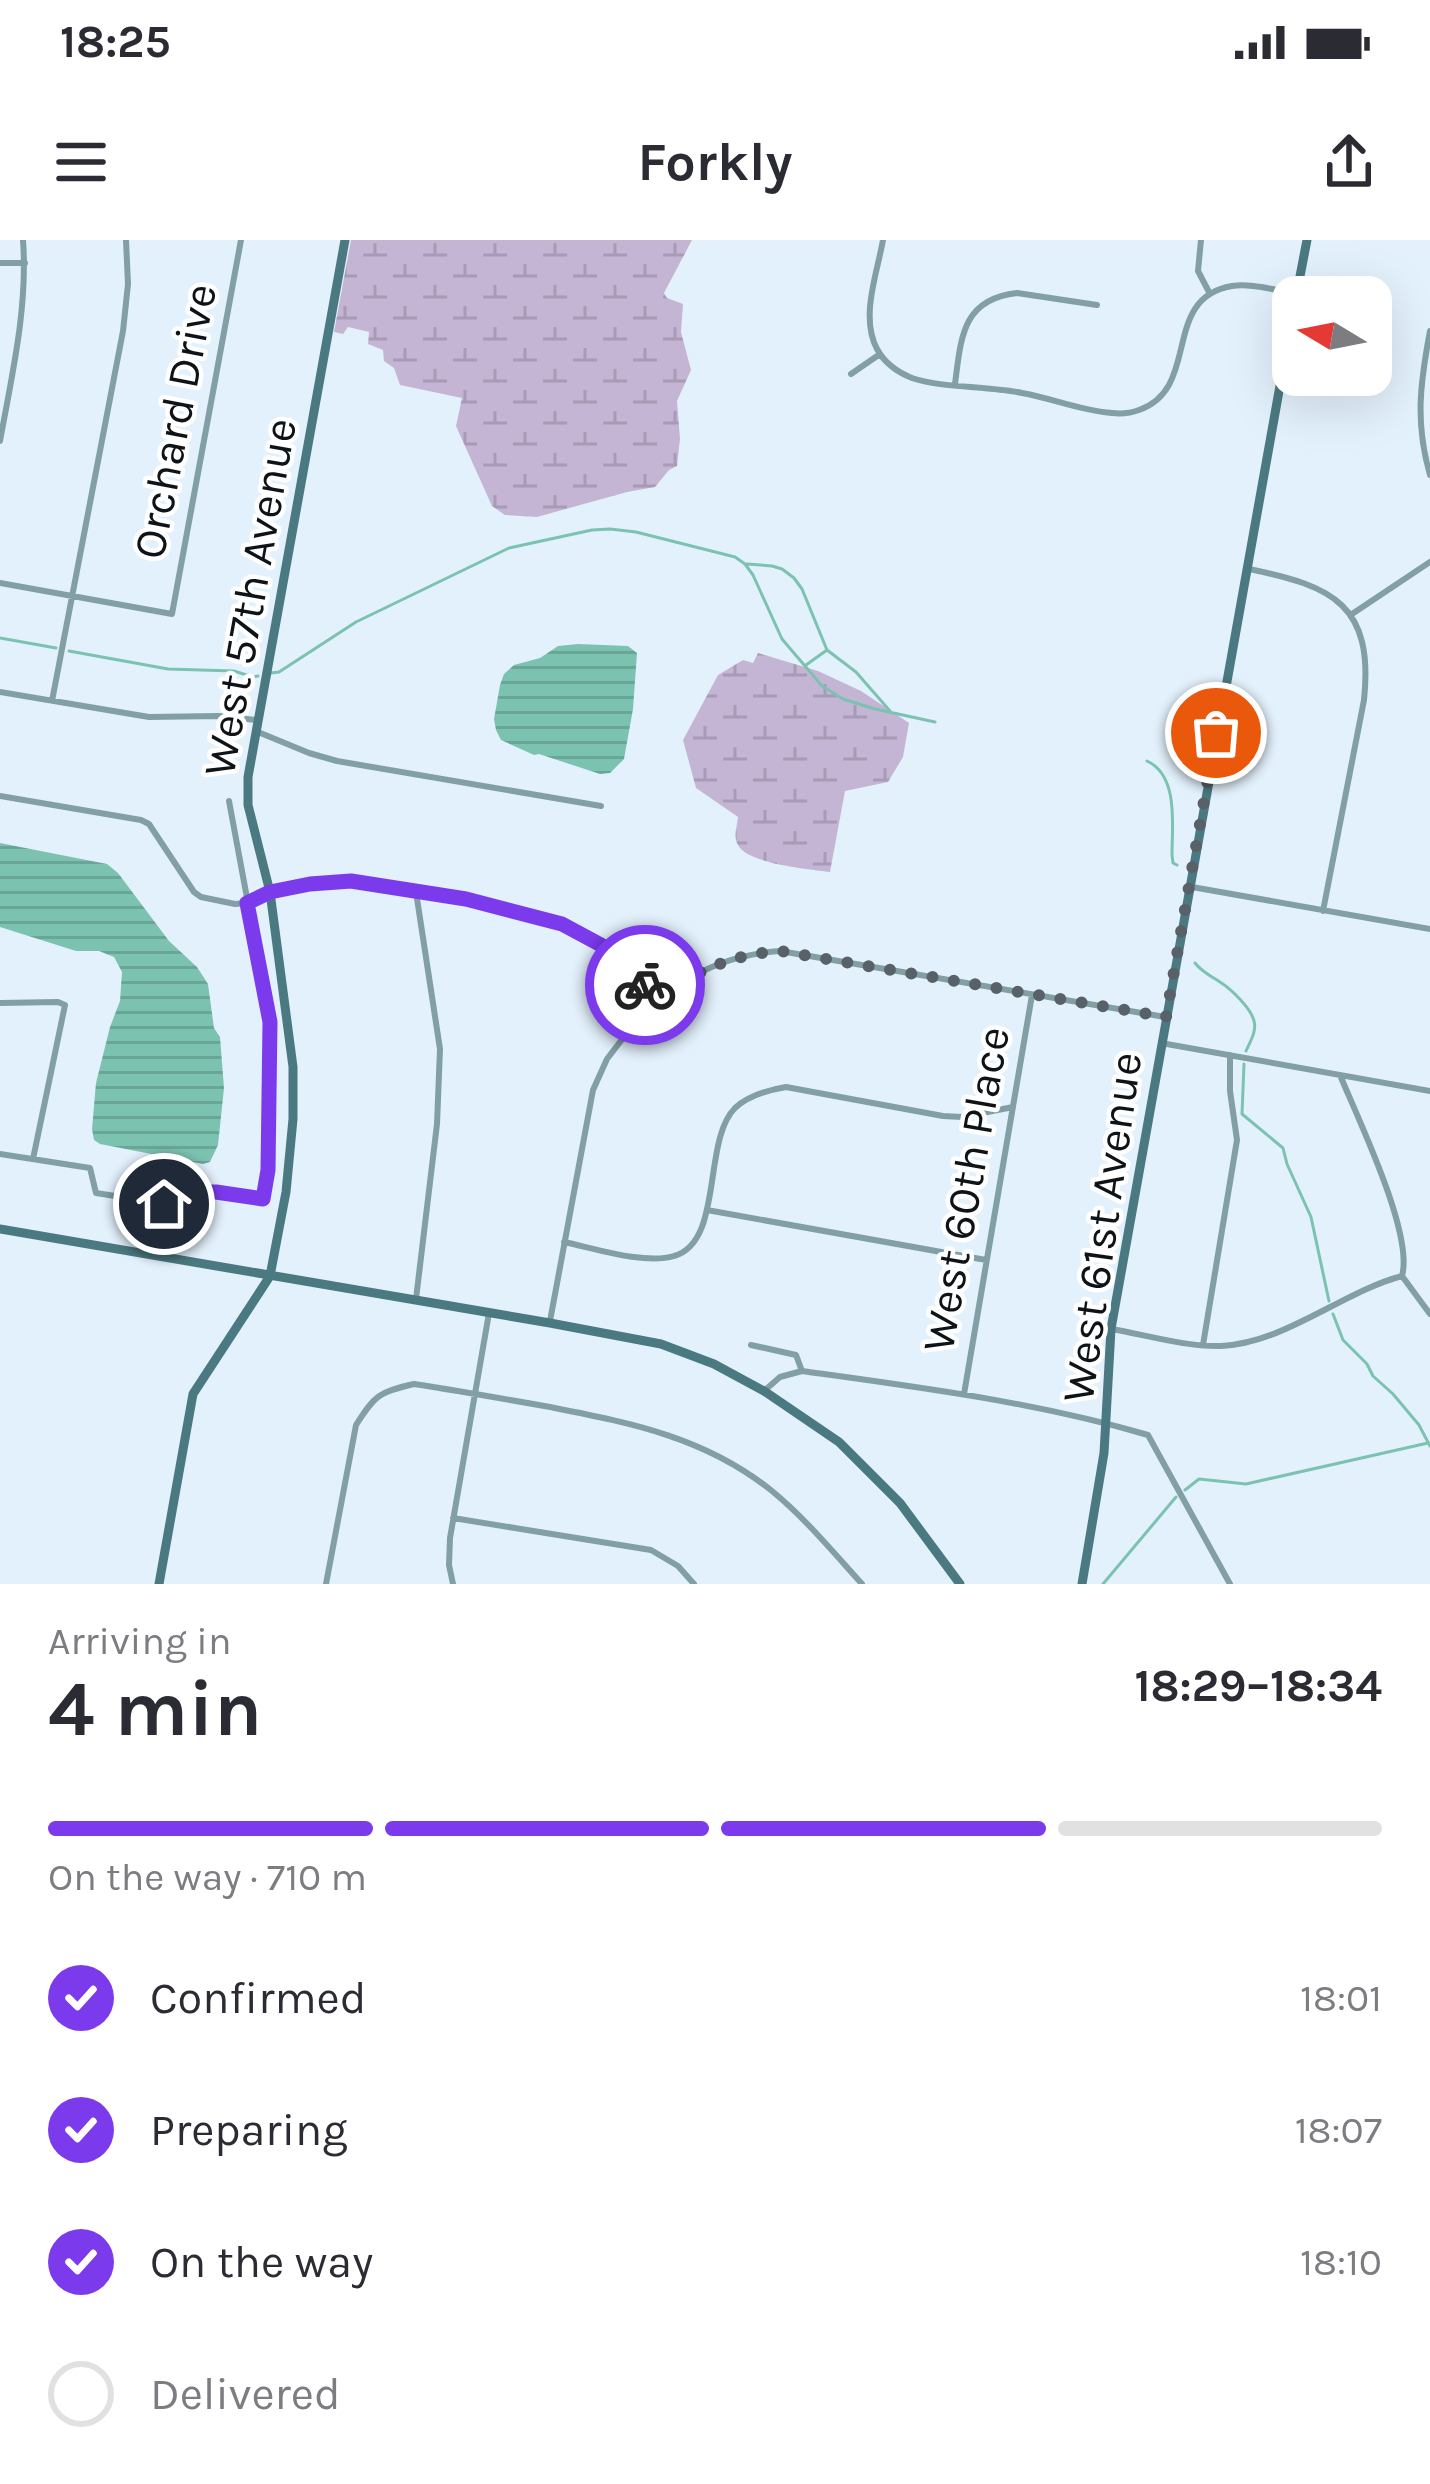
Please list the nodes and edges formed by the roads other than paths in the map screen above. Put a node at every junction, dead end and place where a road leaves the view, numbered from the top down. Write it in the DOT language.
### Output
graph roads {
  1 [pos="22,240"];
  2 [pos="126,240"];
  3 [pos="241,240"];
  4 [pos="345,240"];
  5 [pos="883,240"];
  6 [pos="1201,240"];
  7 [pos="1307,240"];
  8 [pos="0,263"];
  9 [pos="25,263"];
  10 [pos="1300,276"];
  11 [pos="1272,291"];
  12 [pos="1210,294"];
  13 [pos="1097,305"];
  14 [pos="1430,331"];
  15 [pos="880,354"];
  16 [pos="850,374"];
  17 [pos="955,384"];
  18 [pos="1278,396"];
  19 [pos="0,441"];
  20 [pos="1430,475"];
  21 [pos="1430,562"];
  22 [pos="1246,568"];
  23 [pos="0,584"];
  24 [pos="72,598"];
  25 [pos="1352,614"];
  26 [pos="0,692"];
  27 [pos="52,701"];
  28 [pos="255,725"];
  29 [pos="0,796"];
  30 [pos="229,800"];
  31 [pos="601,806"];
  32 [pos="1188,886"];
  33 [pos="270,892"];
  34 [pos="416,892"];
  35 [pos="247,903"];
  36 [pos="1323,910"];
  37 [pos="1430,929"];
  38 [pos="656,995"];
  39 [pos="1032,995"];
  40 [pos="0,1003"];
  41 [pos="1166,1017"];
  42 [pos="1161,1043"];
  43 [pos="1229,1055"];
  44 [pos="1340,1075"];
  45 [pos="1430,1090"];
  46 [pos="1013,1107"];
  47 [pos="0,1154"];
  48 [pos="33,1159"];
  49 [pos="706,1210"];
  50 [pos="0,1228"];
  51 [pos="564,1242"];
  52 [pos="986,1260"];
  53 [pos="270,1276"];
  54 [pos="1402,1276"];
  55 [pos="416,1301"];
  56 [pos="490,1313"];
  57 [pos="1430,1314"];
  58 [pos="550,1323"];
  59 [pos="1111,1329"];
  60 [pos="752,1345"];
  61 [pos="1202,1346"];
  62 [pos="802,1371"];
  63 [pos="764,1391"];
  64 [pos="476,1393"];
  65 [pos="964,1394"];
  66 [pos="1106,1423"];
  67 [pos="453,1518"];
  68 [pos="159,1584"];
  69 [pos="326,1584"];
  70 [pos="453,1584"];
  71 [pos="694,1584"];
  72 [pos="862,1584"];
  73 [pos="960,1584"];
  74 [pos="1082,1584"];
  75 [pos="1230,1584"];
  1 -- 9 [label="street"];
  2 -- 24 [label="street"];
  3 -- 24 [label="street, Orchard Drive"];
  4 -- 28 [label="main road, West 57th Avenue"];
  5 -- 15 [label="street"];
  6 -- 12 [label="street"];
  7 -- 10 [label="main road"];
  8 -- 9 [label="street"];
  9 -- 19 [label="street"];
  11 -- 12 [label="street"];
  12 -- 17 [label="street"];
  13 -- 17 [label="street"];
  14 -- 20 [label="street"];
  15 -- 16 [label="street"];
  15 -- 17 [label="street"];
  18 -- 22 [label="main road, West 61st Avenue"];
  21 -- 25 [label="street"];
  22 -- 25 [label="street"];
  22 -- 32 [label="main road, West 61st Avenue"];
  23 -- 24 [label="street"];
  24 -- 27 [label="street"];
  25 -- 36 [label="street"];
  26 -- 27 [label="street"];
  27 -- 28 [label="street"];
  28 -- 31 [label="street"];
  28 -- 33 [label="main road, West 57th Avenue"];
  29 -- 35 [label="street"];
  30 -- 35 [label="street"];
  32 -- 36 [label="street"];
  32 -- 41 [label="main road, West 61st Avenue"];
  33 -- 34 [label="street"];
  33 -- 35 [label="street"];
  33 -- 53 [label="main road, West 57th Avenue"];
  34 -- 38 [label="street"];
  34 -- 55 [label="street"];
  35 -- 48 [label="street"];
  36 -- 37 [label="street"];
  38 -- 39 [label="street"];
  38 -- 51 [label="street"];
  39 -- 41 [label="street"];
  39 -- 46 [label="street, West 60th Place"];
  40 -- 48 [label="street"];
  41 -- 42 [label="main road, West 61st Avenue"];
  42 -- 43 [label="street"];
  42 -- 59 [label="main road, West 61st Avenue"];
  43 -- 44 [label="street"];
  43 -- 61 [label="street"];
  44 -- 45 [label="street"];
  44 -- 54 [label="street"];
  46 -- 49 [label="street"];
  46 -- 52 [label="street, West 60th Place"];
  47 -- 48 [label="street"];
  49 -- 51 [label="street"];
  49 -- 52 [label="street"];
  50 -- 53 [label="main road"];
  51 -- 58 [label="street"];
  52 -- 65 [label="street, West 60th Place"];
  53 -- 55 [label="main road"];
  53 -- 68 [label="main road, West 57th Avenue"];
  54 -- 57 [label="street"];
  54 -- 61 [label="street"];
  55 -- 56 [label="main road"];
  56 -- 58 [label="main road"];
  56 -- 64 [label="street"];
  58 -- 63 [label="main road"];
  59 -- 61 [label="street"];
  59 -- 66 [label="main road, West 61st Avenue"];
  60 -- 62 [label="street"];
  62 -- 63 [label="street"];
  62 -- 65 [label="street"];
  63 -- 73 [label="main road"];
  64 -- 67 [label="street"];
  64 -- 69 [label="street"];
  64 -- 72 [label="street"];
  65 -- 66 [label="street"];
  66 -- 74 [label="main road, West 61st Avenue"];
  66 -- 75 [label="street"];
  67 -- 70 [label="street"];
  67 -- 71 [label="street"];
}
